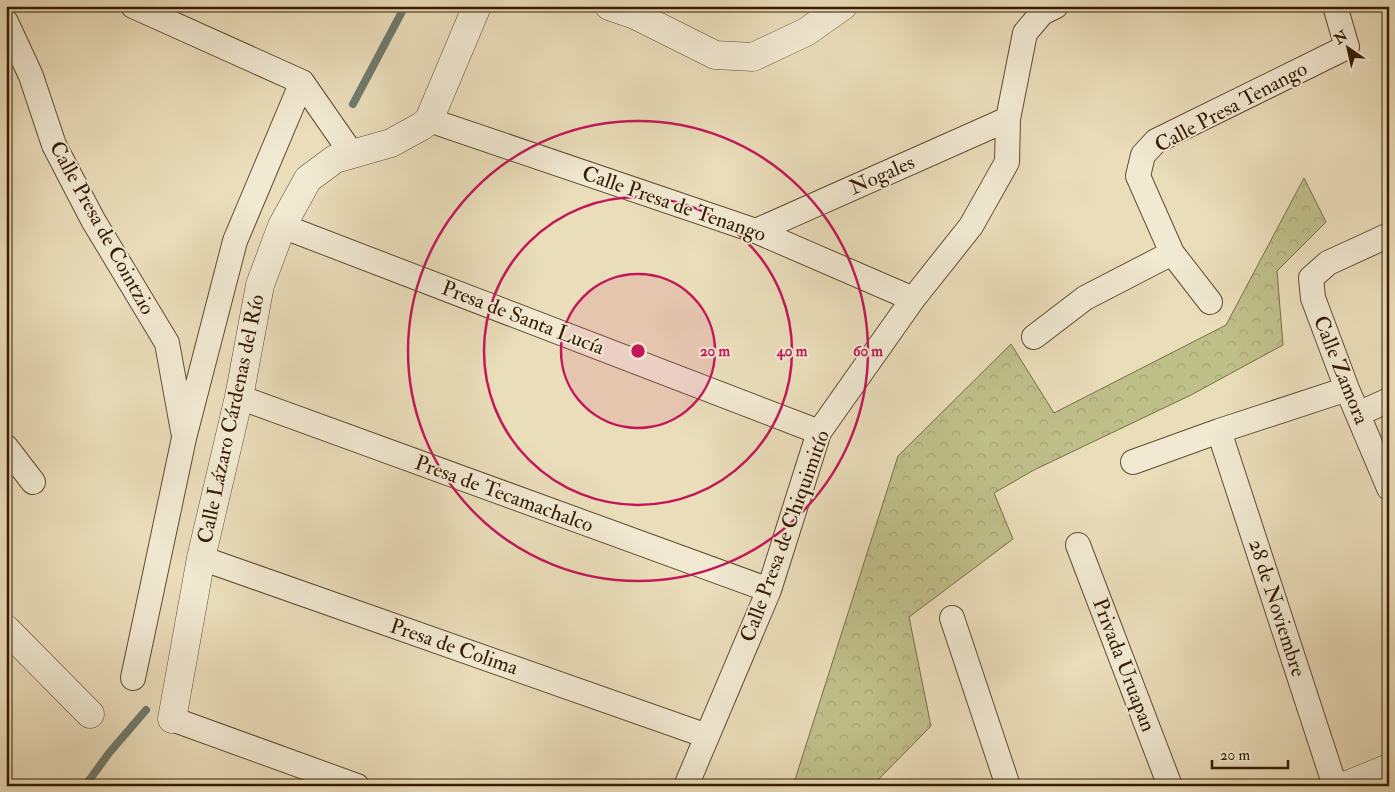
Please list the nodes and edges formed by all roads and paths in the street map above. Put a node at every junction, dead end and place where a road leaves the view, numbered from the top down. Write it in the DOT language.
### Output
graph roads {
  1 [pos="133,6"];
  2 [pos="477,6"];
  3 [pos="609,6"];
  4 [pos="819,6"];
  5 [pos="843,6"];
  6 [pos="1056,6"];
  7 [pos="1335,6"];
  8 [pos="637,10"];
  9 [pos="6,22"];
  10 [pos="806,32"];
  11 [pos="302,82"];
  12 [pos="1008,119"];
  13 [pos="429,120"];
  14 [pos="352,154"];
  15 [pos="282,226"];
  16 [pos="756,231"];
  17 [pos="1389,235"];
  18 [pos="1172,253"];
  19 [pos="913,300"];
  20 [pos="1210,302"];
  21 [pos="1034,336"];
  22 [pos="1347,389"];
  23 [pos="239,397"];
  24 [pos="1389,400"];
  25 [pos="1358,414"];
  26 [pos="1219,431"];
  27 [pos="819,432"];
  28 [pos="184,438"];
  29 [pos="6,447"];
  30 [pos="1133,462"];
  31 [pos="32,482"];
  32 [pos="1389,488"];
  33 [pos="1078,544"];
  34 [pos="201,558"];
  35 [pos="769,590"];
  36 [pos="952,618"];
  37 [pos="6,629"];
  38 [pos="133,678"];
  39 [pos="90,714"];
  40 [pos="172,719"];
  41 [pos="707,736"];
  42 [pos="1389,768"];
  43 [pos="357,786"];
  44 [pos="686,786"];
  45 [pos="1008,786"];
  46 [pos="1170,786"];
  47 [pos="1335,786"];
  48 [pos="1345,786"];
  1 -- 11 [label="street"];
  2 -- 13 [label="street"];
  3 -- 8 [label="street"];
  4 -- 10 [label="street"];
  5 -- 10 [label="street"];
  6 -- 12 [label="street, Calle Presa de Chiquimitío"];
  7 -- 18 [label="street, Calle Presa Tenango"];
  8 -- 10 [label="street"];
  9 -- 28 [label="street, Calle Presa de Cointzio"];
  11 -- 14 [label="street"];
  11 -- 28 [label="street, Calle Presa de Cointzio"];
  12 -- 16 [label="street, Nogales"];
  12 -- 19 [label="street, Calle Presa de Chiquimitío"];
  13 -- 14 [label="street, Calle Lázaro Cárdenas del Río"];
  13 -- 16 [label="street, Calle Presa de Tenango"];
  14 -- 15 [label="street, Calle Lázaro Cárdenas del Río"];
  15 -- 23 [label="street, Calle Lázaro Cárdenas del Río"];
  15 -- 27 [label="street, Presa de Santa Lucía"];
  16 -- 19 [label="street, Calle Presa de Tenango"];
  17 -- 22 [label="street, Calle Zamora"];
  18 -- 20 [label="street"];
  18 -- 21 [label="street"];
  19 -- 27 [label="street, Calle Presa de Chiquimitío"];
  22 -- 25 [label="street, Calle Zamora"];
  22 -- 26 [label="street"];
  23 -- 34 [label="street, Calle Lázaro Cárdenas del Río"];
  23 -- 35 [label="street, Presa de Tecamachalco"];
  24 -- 25 [label="street"];
  25 -- 32 [label="street, Calle Zamora"];
  26 -- 30 [label="street"];
  26 -- 47 [label="street, 28 de Noviembre"];
  27 -- 35 [label="street, Calle Presa de Chiquimitío"];
  28 -- 38 [label="street, Calle Presa de Cointzio"];
  29 -- 31 [label="street"];
  33 -- 46 [label="street, Privada Uruapan"];
  34 -- 40 [label="street, Calle Lázaro Cárdenas del Río"];
  34 -- 41 [label="street, Presa de Colima"];
  35 -- 41 [label="street, Calle Presa de Chiquimitío"];
  36 -- 45 [label="street"];
  37 -- 39 [label="street"];
  40 -- 43 [label="street"];
  41 -- 44 [label="street, Calle Presa de Chiquimitío"];
  42 -- 48 [label="street"];
}
